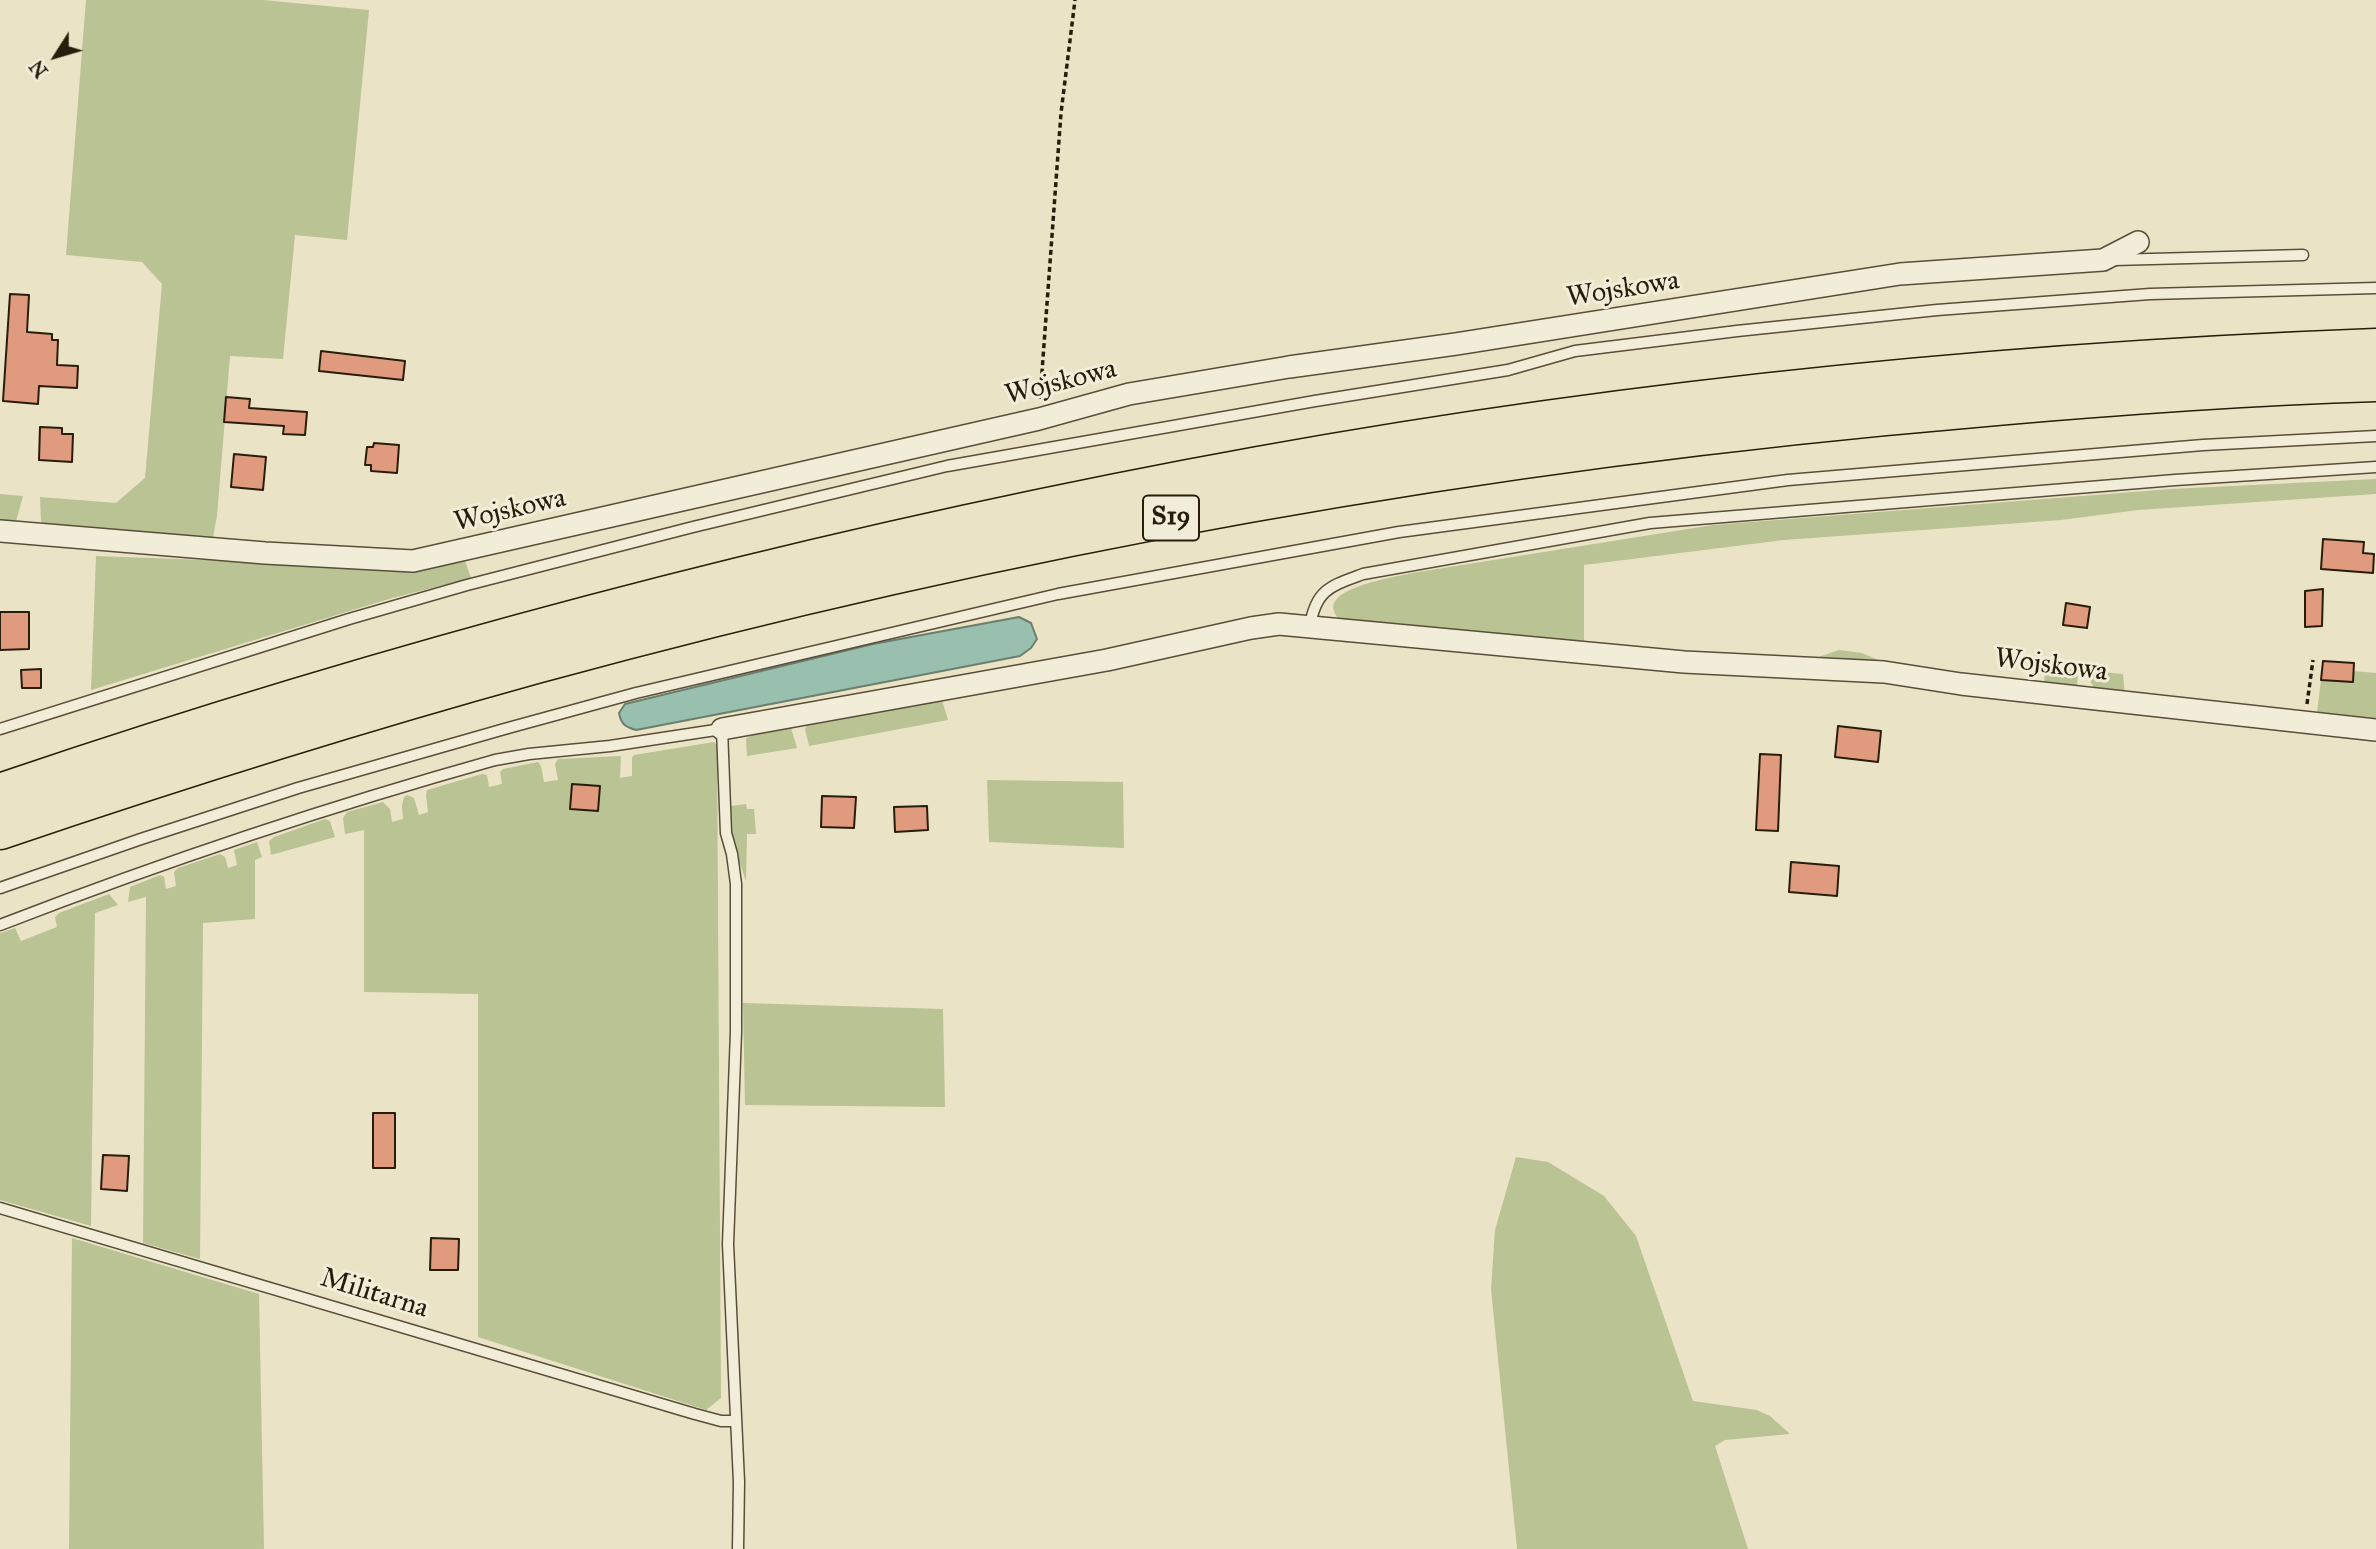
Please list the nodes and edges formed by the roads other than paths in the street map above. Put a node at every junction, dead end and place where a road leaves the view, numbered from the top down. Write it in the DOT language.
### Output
graph roads {
  1 [pos="2138,242"];
  2 [pos="2303,255"];
  3 [pos="2103,260"];
  4 [pos="2376,288"];
  5 [pos="2376,348"];
  6 [pos="2376,382"];
  7 [pos="2376,436"];
  8 [pos="2376,467"];
  9 [pos="0,531"];
  10 [pos="1310,626"];
  11 [pos="0,729"];
  12 [pos="722,729"];
  13 [pos="2376,730"];
  14 [pos="0,793"];
  15 [pos="0,830"];
  16 [pos="0,888"];
  17 [pos="0,925"];
  18 [pos="0,1208"];
  19 [pos="735,1421"];
  20 [pos="738,1549"];
  1 -- 3 [label="street, Wojskowa"];
  2 -- 3 [label="lane"];
  3 -- 9 [label="street, Wojskowa"];
  4 -- 11 [label="lane"];
  5 -- 14 [label="highway, S19"];
  6 -- 15 [label="highway, S19"];
  7 -- 16 [label="lane"];
  8 -- 10 [label="lane"];
  10 -- 12 [label="street, Wojskowa"];
  10 -- 13 [label="street, Wojskowa"];
  12 -- 17 [label="lane"];
  12 -- 19 [label="lane"];
  18 -- 19 [label="lane, Militarna"];
  19 -- 20 [label="lane"];
}
